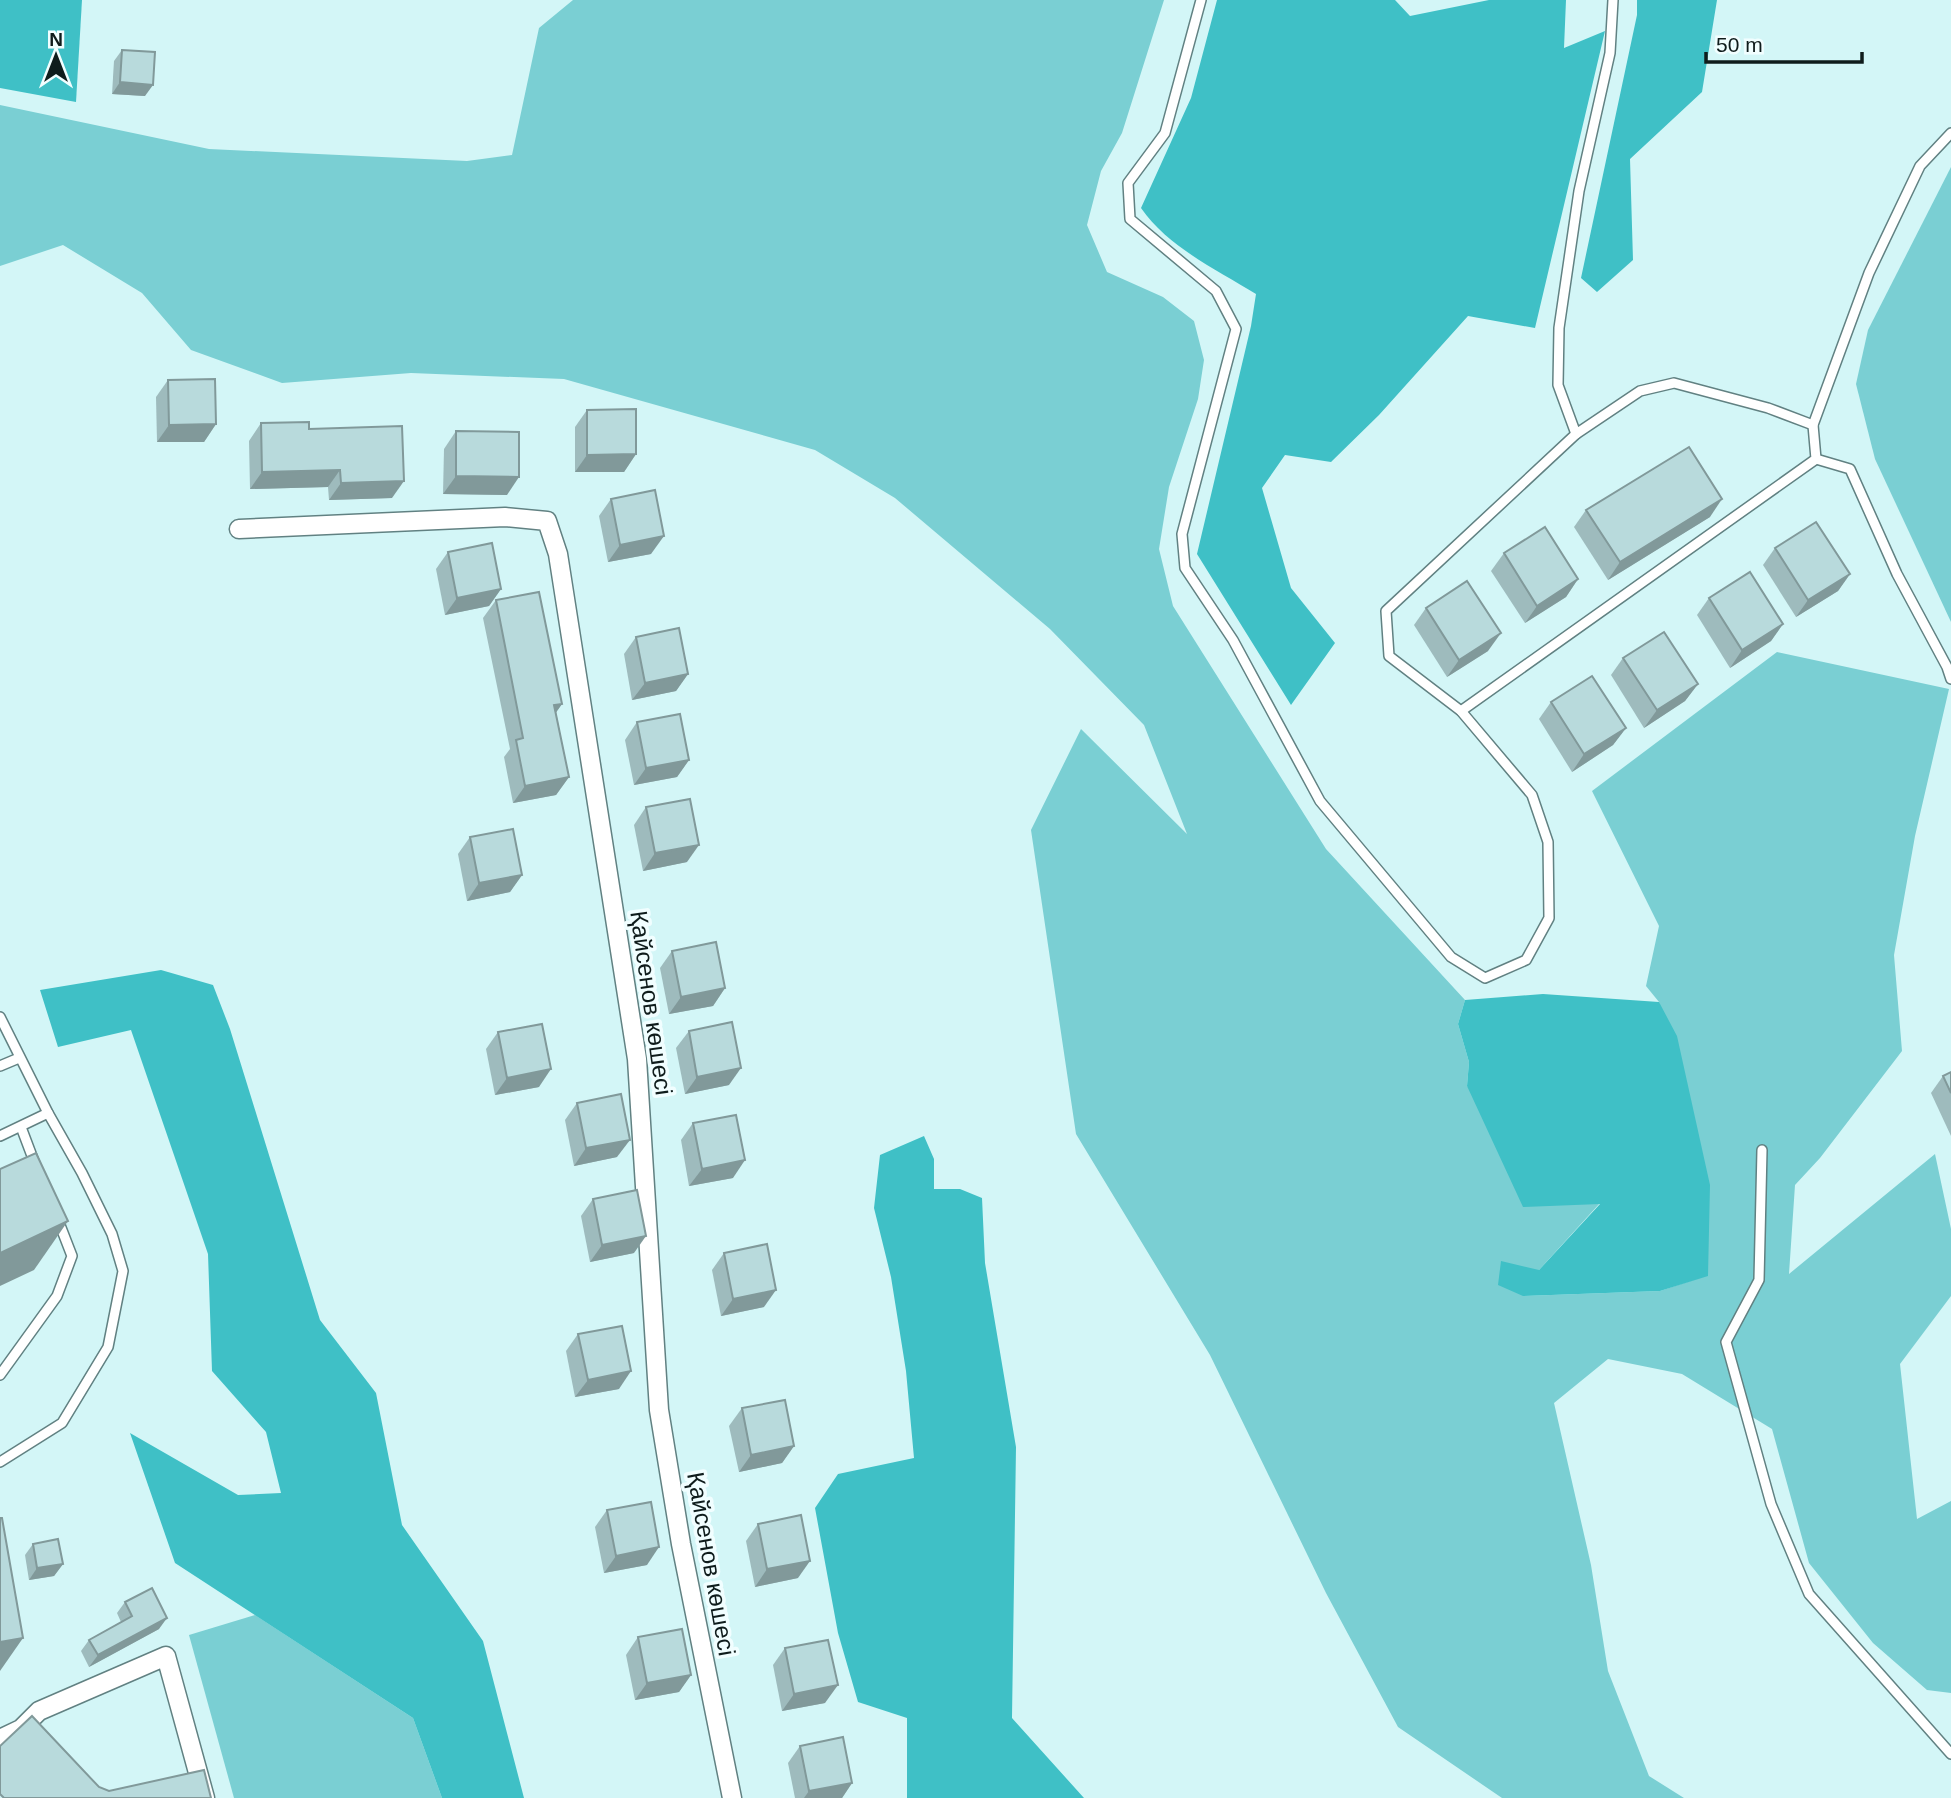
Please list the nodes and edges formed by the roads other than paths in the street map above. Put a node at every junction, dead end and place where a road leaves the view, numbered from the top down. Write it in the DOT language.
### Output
graph roads {
  1 [pos="1201,0"];
  2 [pos="1613,0"];
  3 [pos="1951,133"];
  4 [pos="1813,425"];
  5 [pos="1576,434"];
  6 [pos="1816,459"];
  7 [pos="239,529"];
  8 [pos="1951,679"];
  9 [pos="1461,711"];
  10 [pos="0,1017"];
  11 [pos="19,1058"];
  12 [pos="0,1066"];
  13 [pos="48,1114"];
  14 [pos="20,1127"];
  15 [pos="0,1136"];
  16 [pos="1762,1150"];
  17 [pos="41,1179"];
  18 [pos="52,1205"];
  19 [pos="0,1375"];
  20 [pos="0,1462"];
  21 [pos="0,1739"];
  22 [pos="1951,1754"];
  23 [pos="205,1798"];
  24 [pos="732,1798"];
  1 -- 9 [label="lane"];
  2 -- 5 [label="lane"];
  3 -- 4 [label="lane"];
  4 -- 5 [label="lane"];
  4 -- 6 [label="lane"];
  5 -- 9 [label="lane"];
  6 -- 8 [label="lane"];
  6 -- 9 [label="lane"];
  7 -- 24 [label="street, Қайсенов көшесі"];
  10 -- 11 [label="lane"];
  11 -- 12 [label="lane"];
  11 -- 13 [label="lane"];
  13 -- 14 [label="lane"];
  13 -- 20 [label="lane"];
  14 -- 15 [label="lane"];
  14 -- 17 [label="lane"];
  16 -- 22 [label="lane"];
  18 -- 19 [label="lane"];
  21 -- 23 [label="street"];
}
